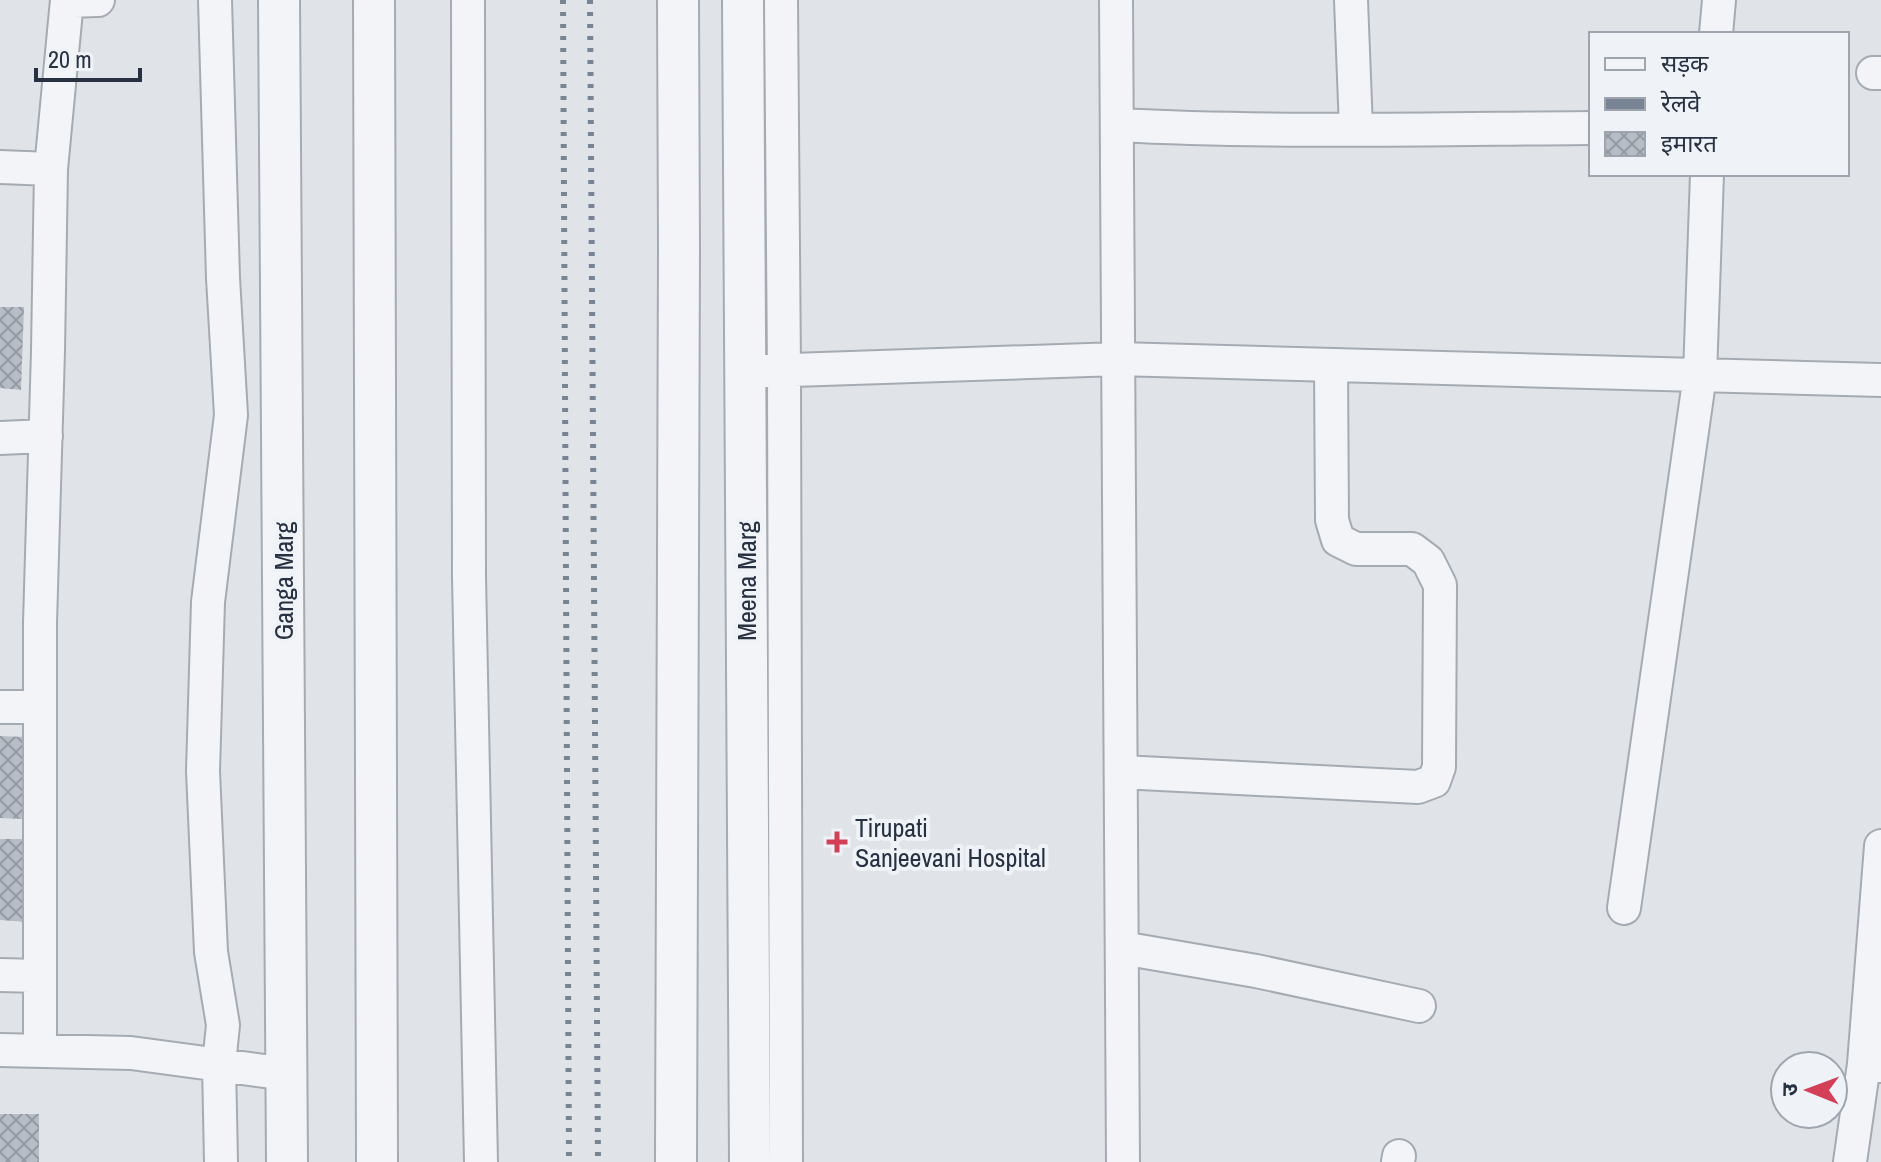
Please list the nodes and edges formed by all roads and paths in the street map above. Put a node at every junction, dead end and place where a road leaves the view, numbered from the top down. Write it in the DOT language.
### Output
graph roads {
  1 [pos="77,0"];
  2 [pos="215,0"];
  3 [pos="279,0"];
  4 [pos="374,0"];
  5 [pos="468,0"];
  6 [pos="678,0"];
  7 [pos="743,0"];
  8 [pos="781,0"];
  9 [pos="1116,0"];
  10 [pos="1351,0"];
  11 [pos="1719,0"];
  12 [pos="1716,32"];
  13 [pos="1117,125"];
  14 [pos="1589,128"];
  15 [pos="1356,129"];
  16 [pos="0,167"];
  17 [pos="51,169"];
  18 [pos="1707,176"];
  19 [pos="1118,359"];
  20 [pos="1331,365"];
  21 [pos="784,370"];
  22 [pos="679,372"];
  23 [pos="744,372"];
  24 [pos="1700,375"];
  25 [pos="1881,380"];
  26 [pos="46,436"];
  27 [pos="0,438"];
  28 [pos="0,707"];
  29 [pos="39,707"];
  30 [pos="1121,772"];
  31 [pos="1881,846"];
  32 [pos="1624,908"];
  33 [pos="1122,948"];
  34 [pos="0,975"];
  35 [pos="39,976"];
  36 [pos="1419,1006"];
  37 [pos="0,1050"];
  38 [pos="40,1051"];
  39 [pos="219,1064"];
  40 [pos="1872,1065"];
  41 [pos="287,1074"];
  42 [pos="221,1162"];
  43 [pos="287,1162"];
  44 [pos="377,1162"];
  45 [pos="481,1162"];
  46 [pos="676,1162"];
  47 [pos="750,1162"];
  48 [pos="786,1162"];
  49 [pos="1123,1162"];
  50 [pos="1850,1162"];
  1 -- 17 [label="street"];
  2 -- 39 [label="street"];
  3 -- 41 [label="street, Ganga Marg"];
  4 -- 44 [label="street"];
  5 -- 45 [label="street"];
  6 -- 22 [label="street"];
  7 -- 23 [label="street, Meena Marg"];
  8 -- 21 [label="street"];
  9 -- 13 [label="street"];
  10 -- 15 [label="street"];
  11 -- 12 [label="street"];
  13 -- 15 [label="street"];
  13 -- 19 [label="street"];
  14 -- 15 [label="street"];
  16 -- 17 [label="street"];
  17 -- 26 [label="street"];
  18 -- 24 [label="street"];
  19 -- 20 [label="street"];
  19 -- 21 [label="street"];
  19 -- 30 [label="street"];
  20 -- 24 [label="street"];
  20 -- 30 [label="street"];
  21 -- 23 [label="street"];
  21 -- 48 [label="street"];
  22 -- 23 [label="street"];
  22 -- 46 [label="street"];
  23 -- 47 [label="street, Meena Marg"];
  24 -- 25 [label="street"];
  24 -- 32 [label="street"];
  26 -- 27 [label="street"];
  26 -- 29 [label="street"];
  28 -- 29 [label="street"];
  29 -- 35 [label="street"];
  30 -- 33 [label="street"];
  31 -- 40 [label="street"];
  33 -- 36 [label="street"];
  33 -- 49 [label="street"];
  34 -- 35 [label="street"];
  35 -- 38 [label="street"];
  37 -- 38 [label="street"];
  38 -- 39 [label="street"];
  39 -- 41 [label="street"];
  39 -- 42 [label="street"];
  40 -- 50 [label="street"];
  41 -- 43 [label="street, Ganga Marg"];
}
